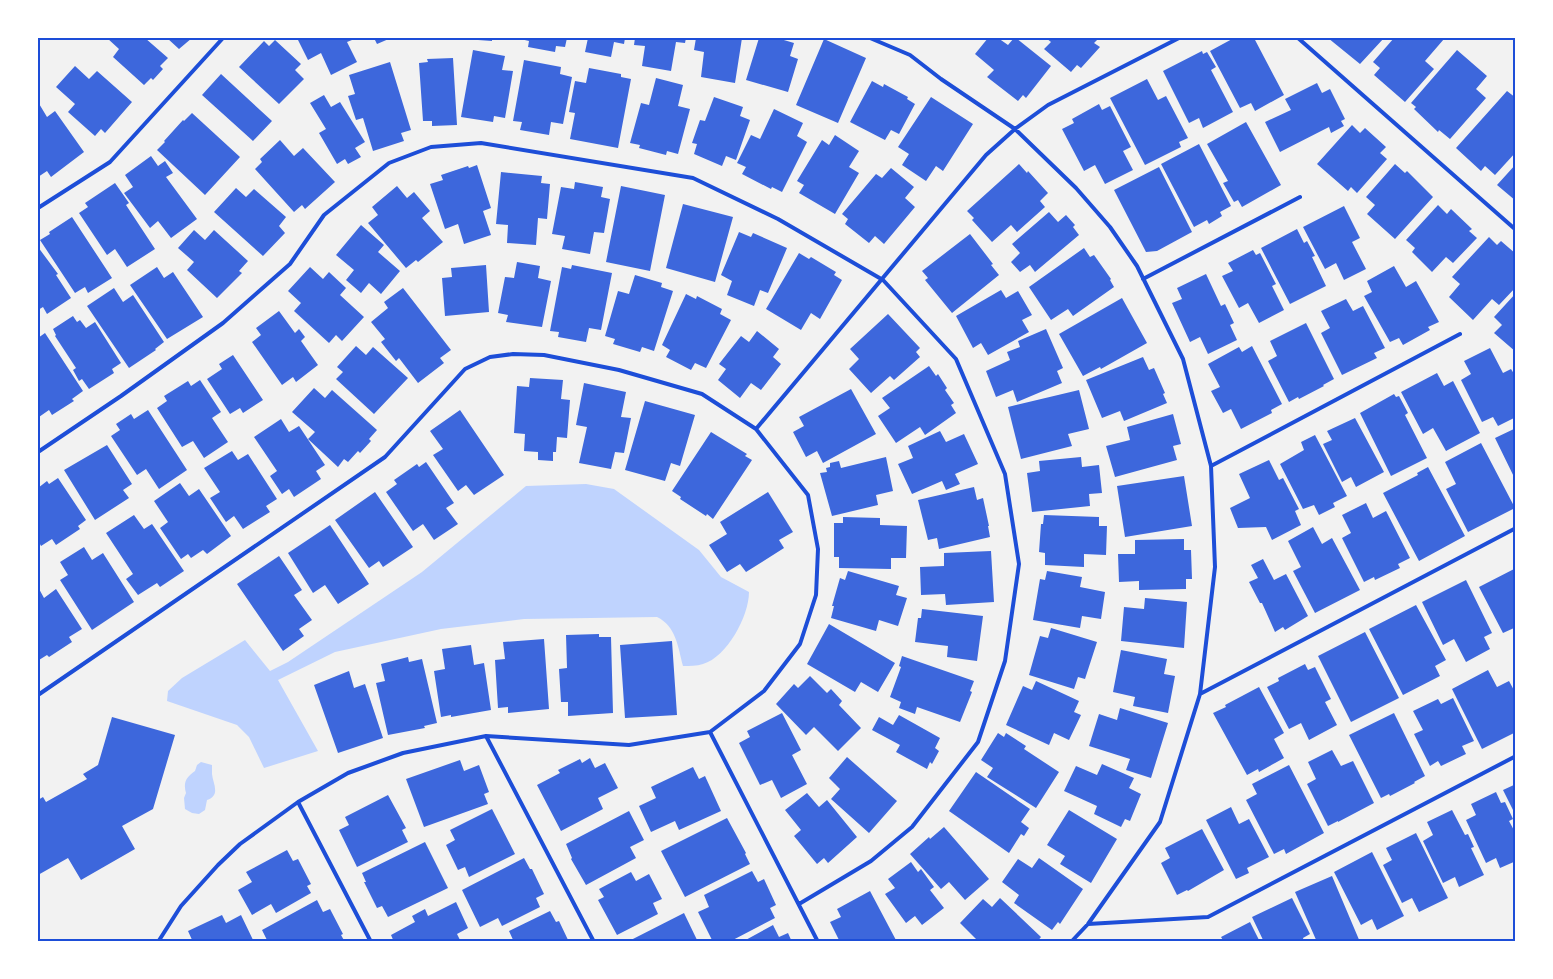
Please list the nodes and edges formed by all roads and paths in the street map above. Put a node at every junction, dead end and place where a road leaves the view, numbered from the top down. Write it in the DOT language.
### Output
graph roads {
  1 [pos="223,38"];
  2 [pos="870,38"];
  3 [pos="1179,38"];
  4 [pos="1298,38"];
  5 [pos="1015,129"];
  6 [pos="1300,197"];
  7 [pos="38,208"];
  8 [pos="1516,230"];
  9 [pos="1143,279"];
  10 [pos="883,280"];
  11 [pos="1460,334"];
  12 [pos="756,429"];
  13 [pos="38,452"];
  14 [pos="1211,466"];
  15 [pos="1516,528"];
  16 [pos="1200,694"];
  17 [pos="38,695"];
  18 [pos="710,732"];
  19 [pos="486,736"];
  20 [pos="1516,756"];
  21 [pos="298,802"];
  22 [pos="800,904"];
  23 [pos="1088,924"];
  24 [pos="158,942"];
  25 [pos="371,942"];
  26 [pos="594,942"];
  27 [pos="818,942"];
  28 [pos="1071,942"];
  1 -- 7 [label="lane"];
  2 -- 5 [label="lane"];
  3 -- 5 [label="lane"];
  4 -- 8 [label="lane"];
  5 -- 9 [label="lane"];
  5 -- 10 [label="lane"];
  6 -- 9 [label="lane"];
  9 -- 14 [label="lane"];
  10 -- 12 [label="lane"];
  10 -- 13 [label="lane"];
  10 -- 22 [label="lane"];
  11 -- 14 [label="lane"];
  12 -- 17 [label="lane"];
  12 -- 18 [label="lane"];
  14 -- 16 [label="lane"];
  15 -- 16 [label="lane"];
  16 -- 23 [label="lane"];
  18 -- 19 [label="lane"];
  18 -- 22 [label="lane"];
  19 -- 21 [label="lane"];
  19 -- 26 [label="lane"];
  20 -- 23 [label="lane"];
  21 -- 24 [label="lane"];
  21 -- 25 [label="lane"];
  22 -- 27 [label="lane"];
  23 -- 28 [label="lane"];
}
